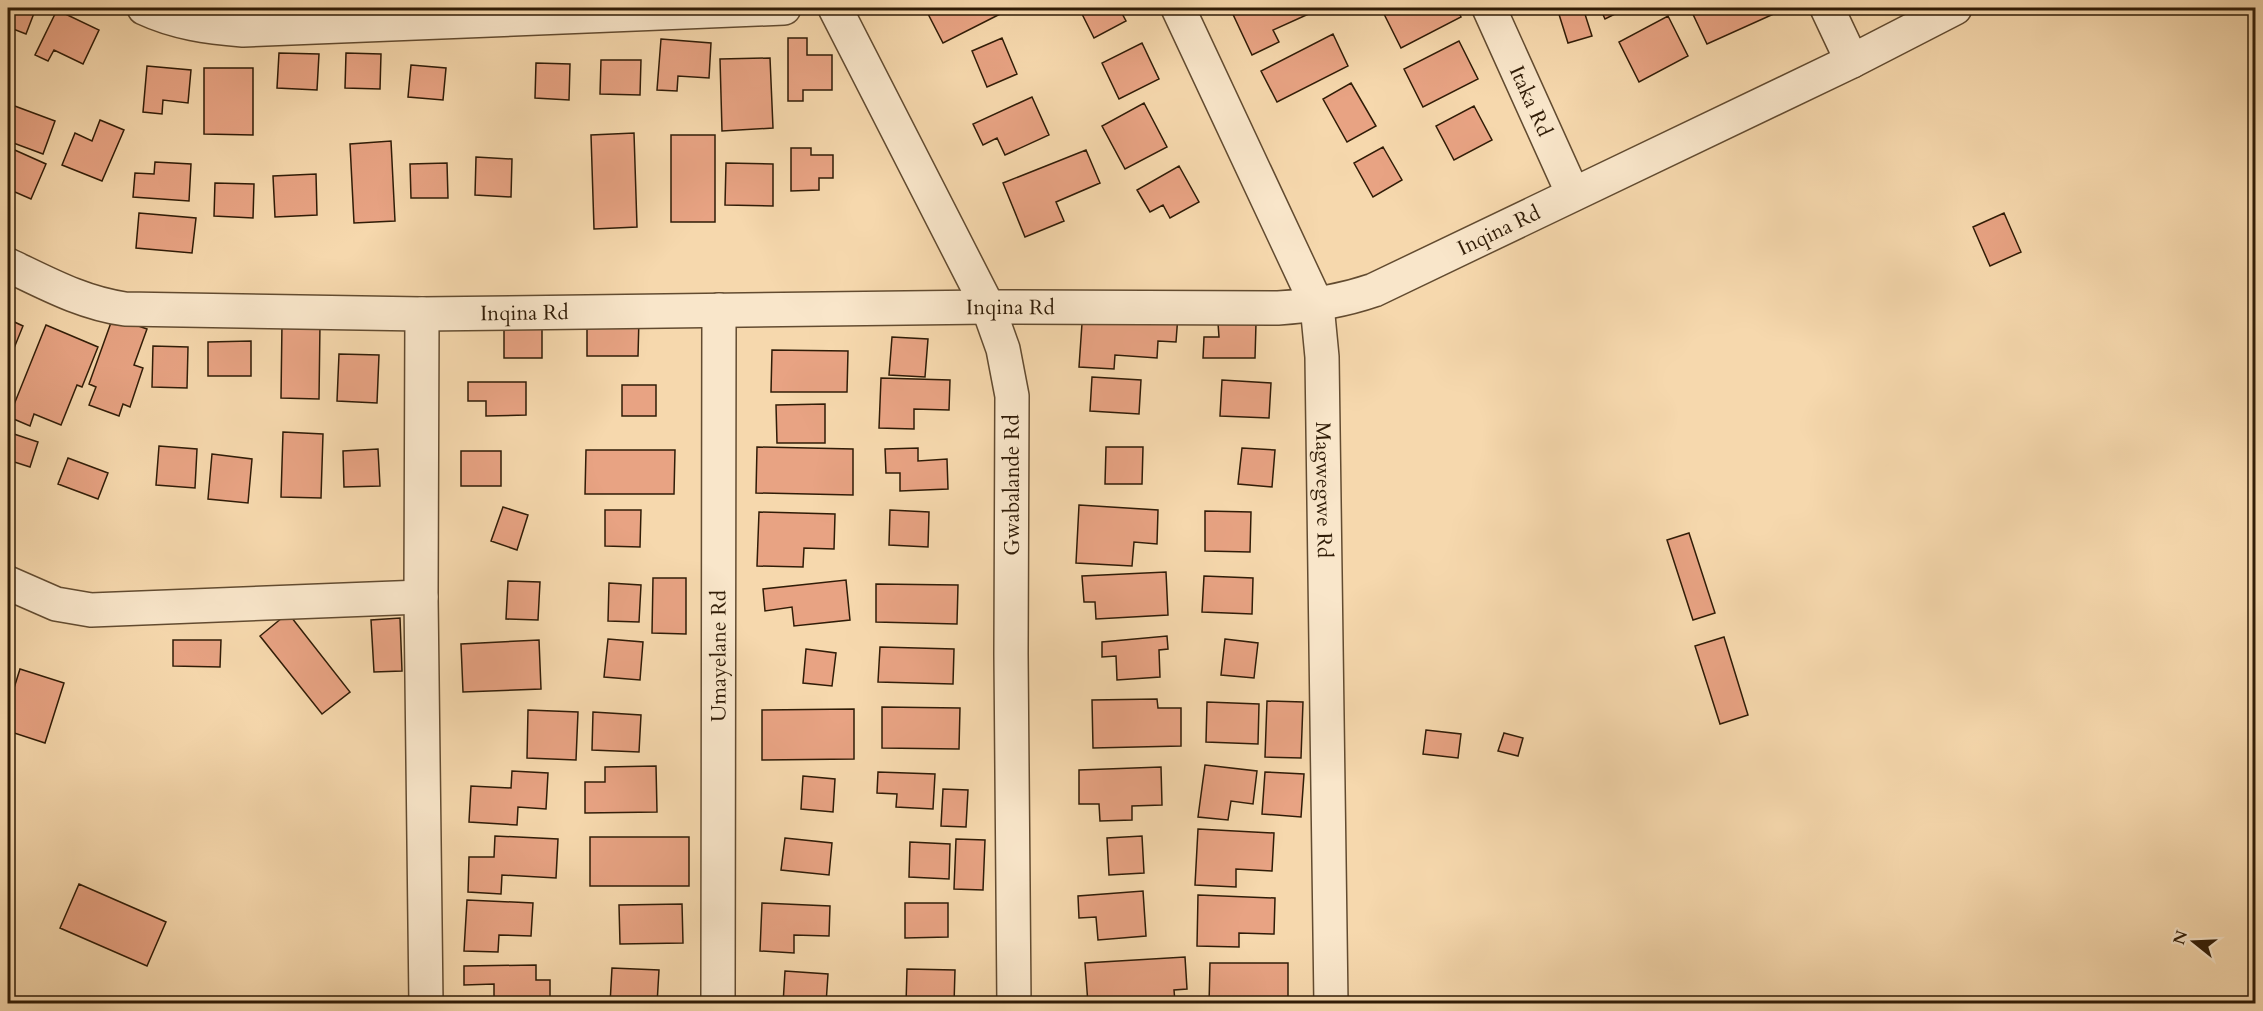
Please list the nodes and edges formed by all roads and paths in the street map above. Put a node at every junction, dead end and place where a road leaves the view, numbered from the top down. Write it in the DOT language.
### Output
graph roads {
  1 [pos="144,8"];
  2 [pos="784,8"];
  3 [pos="836,8"];
  4 [pos="1178,8"];
  5 [pos="1489,8"];
  6 [pos="1827,8"];
  7 [pos="1954,8"];
  8 [pos="1852,60"];
  9 [pos="1573,194"];
  10 [pos="8,265"];
  11 [pos="1317,305"];
  12 [pos="988,308"];
  13 [pos="719,310"];
  14 [pos="422,314"];
  15 [pos="8,582"];
  16 [pos="421,597"];
  17 [pos="426,1004"];
  18 [pos="718,1004"];
  19 [pos="1014,1004"];
  20 [pos="1331,1004"];
  1 -- 2 [label="street"];
  3 -- 12 [label="street, Gwabalande Rd"];
  4 -- 11 [label="street, Magwegwe Rd"];
  5 -- 9 [label="street, Itaka Rd"];
  6 -- 8 [label="street"];
  7 -- 8 [label="street, Inqina Rd"];
  8 -- 9 [label="street, Inqina Rd"];
  9 -- 11 [label="street, Inqina Rd"];
  10 -- 14 [label="street, Inqina Rd"];
  11 -- 12 [label="street, Inqina Rd"];
  11 -- 20 [label="street, Magwegwe Rd"];
  12 -- 13 [label="street, Inqina Rd"];
  12 -- 19 [label="street, Gwabalande Rd"];
  13 -- 14 [label="street, Inqina Rd"];
  13 -- 18 [label="street, Umayelane Rd"];
  14 -- 16 [label="street"];
  15 -- 16 [label="street"];
  16 -- 17 [label="street"];
}
